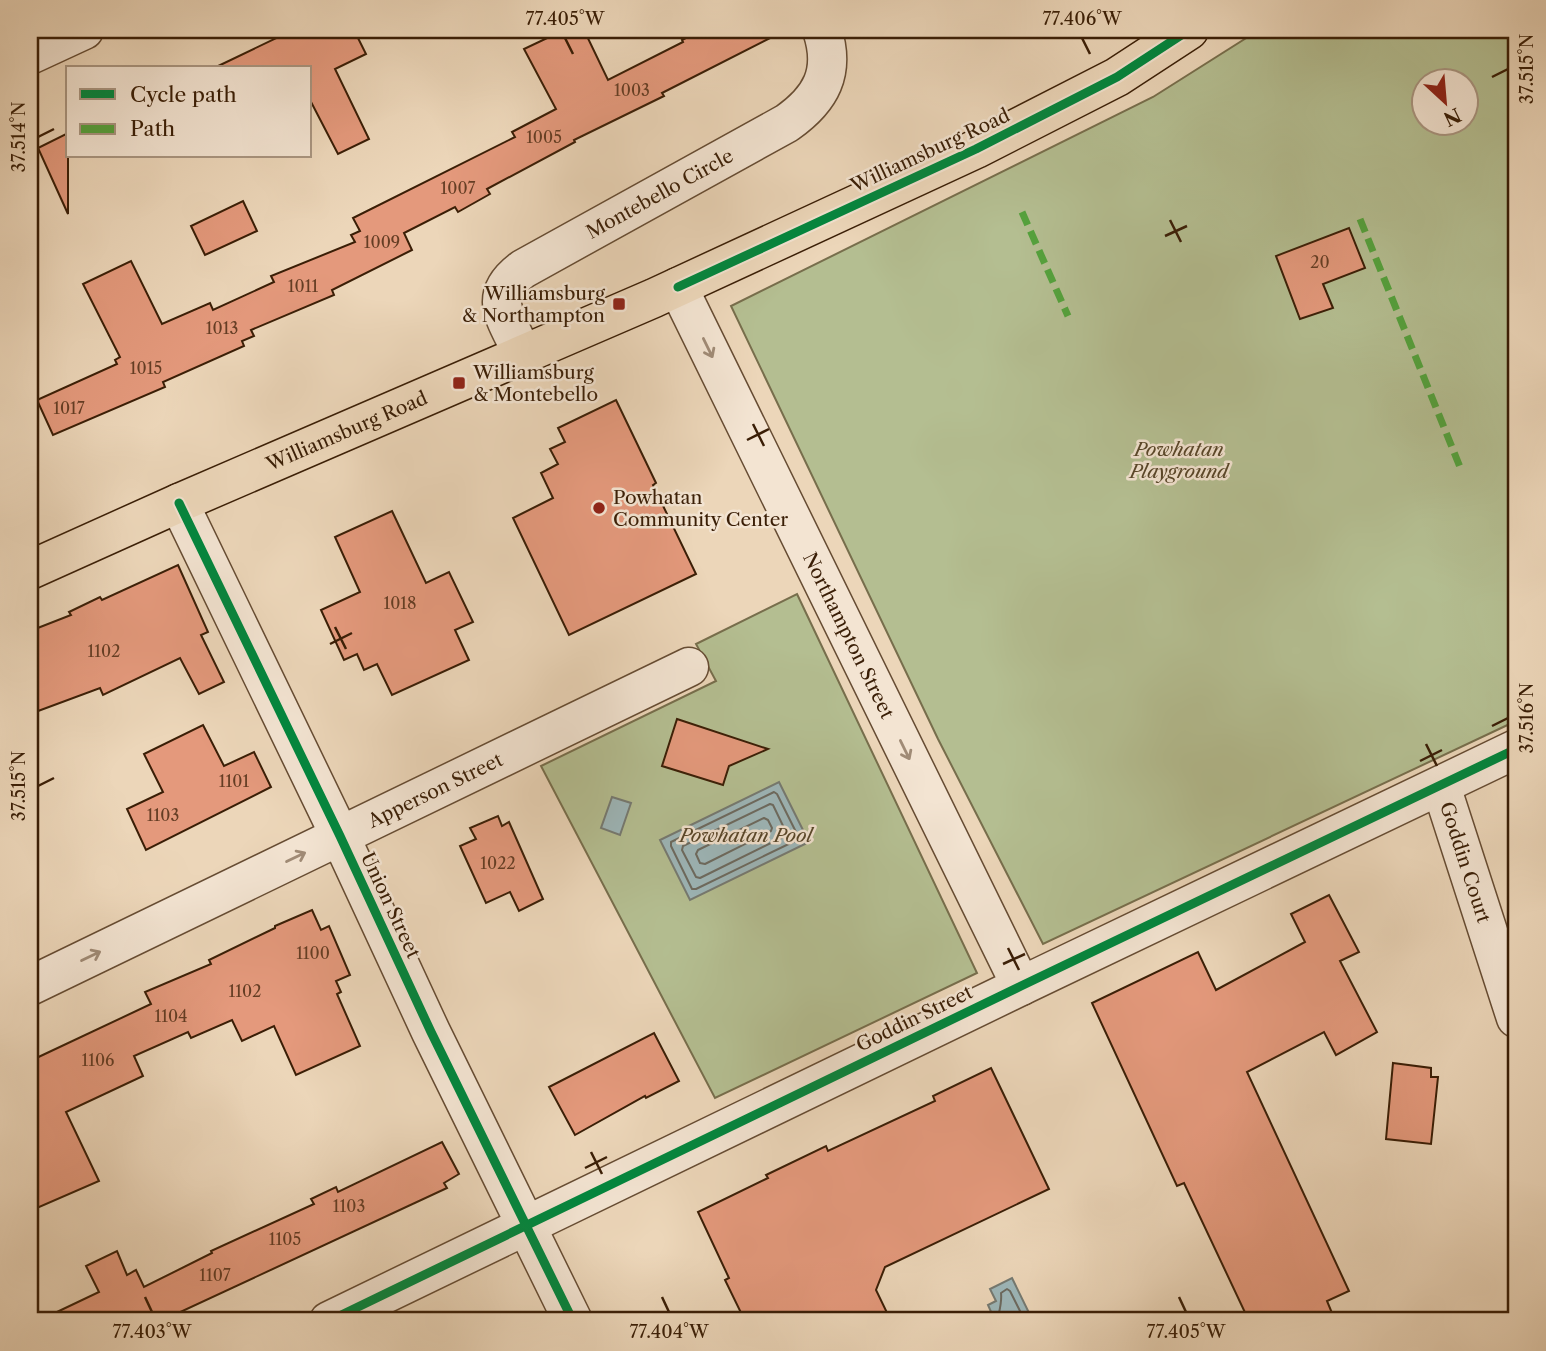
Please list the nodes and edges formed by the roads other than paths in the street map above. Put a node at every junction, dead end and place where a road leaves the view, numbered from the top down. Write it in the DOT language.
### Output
graph roads {
  1 [pos="84,30"];
  2 [pos="822,30"];
  3 [pos="1189,30"];
  4 [pos="30,55"];
  5 [pos="678,287"];
  6 [pos="523,355"];
  7 [pos="179,503"];
  8 [pos="30,570"];
  9 [pos="689,667"];
  10 [pos="1516,749"];
  11 [pos="1441,786"];
  12 [pos="340,835"];
  13 [pos="30,986"];
  14 [pos="1021,986"];
  15 [pos="1516,1018"];
  16 [pos="526,1227"];
  17 [pos="329,1321"];
  18 [pos="573,1321"];
  1 -- 4 [label="street"];
  2 -- 6 [label="street, Montebello Circle"];
  3 -- 5 [label="main road, Williamsburg Road"];
  5 -- 6 [label="main road, Williamsburg Road"];
  5 -- 14 [label="street, Northampton Street, one-way"];
  6 -- 7 [label="main road, Williamsburg Road"];
  7 -- 8 [label="main road, Williamsburg Road"];
  7 -- 12 [label="street, Union Street"];
  9 -- 12 [label="street, Apperson Street"];
  10 -- 11 [label="street, Goddin Street"];
  11 -- 14 [label="street, Goddin Street"];
  11 -- 15 [label="street, Goddin Court"];
  13 -- 12 [label="street, Apperson Street, one-way"];
  12 -- 16 [label="street, Union Street"];
  14 -- 16 [label="street, Goddin Street"];
  16 -- 17 [label="street, Goddin Street"];
  16 -- 18 [label="street, Union Street"];
}
